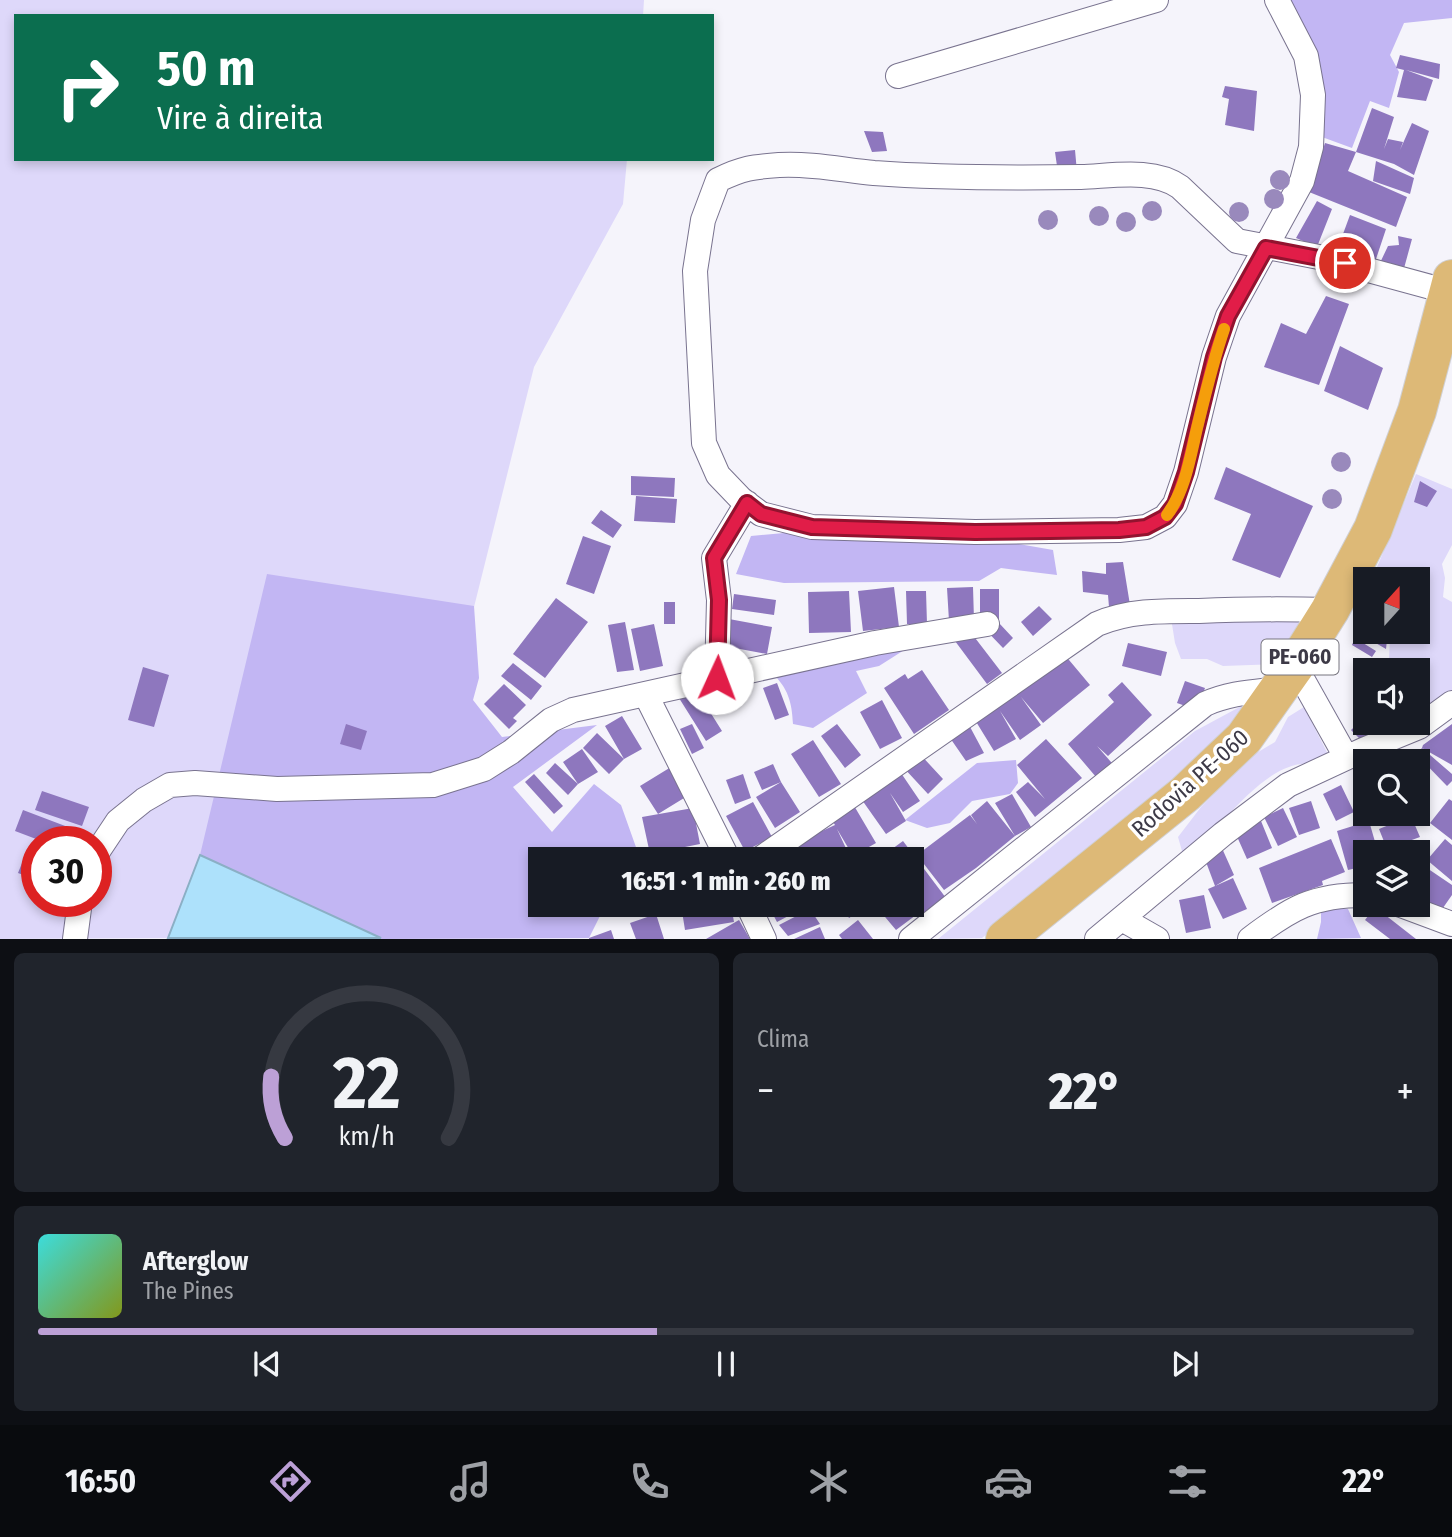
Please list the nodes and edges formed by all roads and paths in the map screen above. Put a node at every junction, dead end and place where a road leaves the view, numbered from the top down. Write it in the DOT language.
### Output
graph roads {
  1 [pos="1156,0"];
  2 [pos="1278,0"];
  3 [pos="898,76"];
  4 [pos="1266,248"];
  5 [pos="1450,285"];
  6 [pos="1444,344"];
  7 [pos="747,503"];
  8 [pos="1330,610"];
  9 [pos="987,624"];
  10 [pos="1287,677"];
  11 [pos="717,678"];
  12 [pos="646,695"];
  13 [pos="1452,703"];
  14 [pos="1346,757"];
  15 [pos="112,830"];
  16 [pos="722,847"];
  17 [pos="777,847"];
  18 [pos="1353,895"];
  19 [pos="1430,916"];
  20 [pos="78,917"];
  21 [pos="754,917"];
  22 [pos="1122,919"];
  23 [pos="1452,924"];
  24 [pos="75,939"];
  25 [pos="764,939"];
  26 [pos="911,939"];
  27 [pos="1005,939"];
  28 [pos="1097,939"];
  29 [pos="1157,939"];
  30 [pos="1250,939"];
  1 -- 3 [label="street"];
  2 -- 4 [label="street"];
  4 -- 5 [label="street"];
  4 -- 7 [label="street"];
  4 -- 7 [label="street"];
  5 -- 6 [label="main road, Rodovia PE-060 / PE-060"];
  6 -- 8 [label="main road, Rodovia PE-060 / PE-060"];
  7 -- 11 [label="street"];
  8 -- 10 [label="main road, Rodovia PE-060 / PE-060"];
  8 -- 17 [label="street"];
  9 -- 11 [label="street"];
  10 -- 14 [label="street"];
  10 -- 26 [label="street"];
  10 -- 27 [label="main road, Rodovia PE-060 / PE-060"];
  11 -- 12 [label="street"];
  12 -- 15 [label="street"];
  12 -- 16 [label="street"];
  13 -- 14 [label="street"];
  14 -- 22 [label="street"];
  18 -- 30 [label="street"];
  19 -- 23 [label="street"];
  20 -- 24 [label="street"];
  21 -- 25 [label="street"];
  22 -- 28 [label="street"];
  22 -- 29 [label="street"];
}
